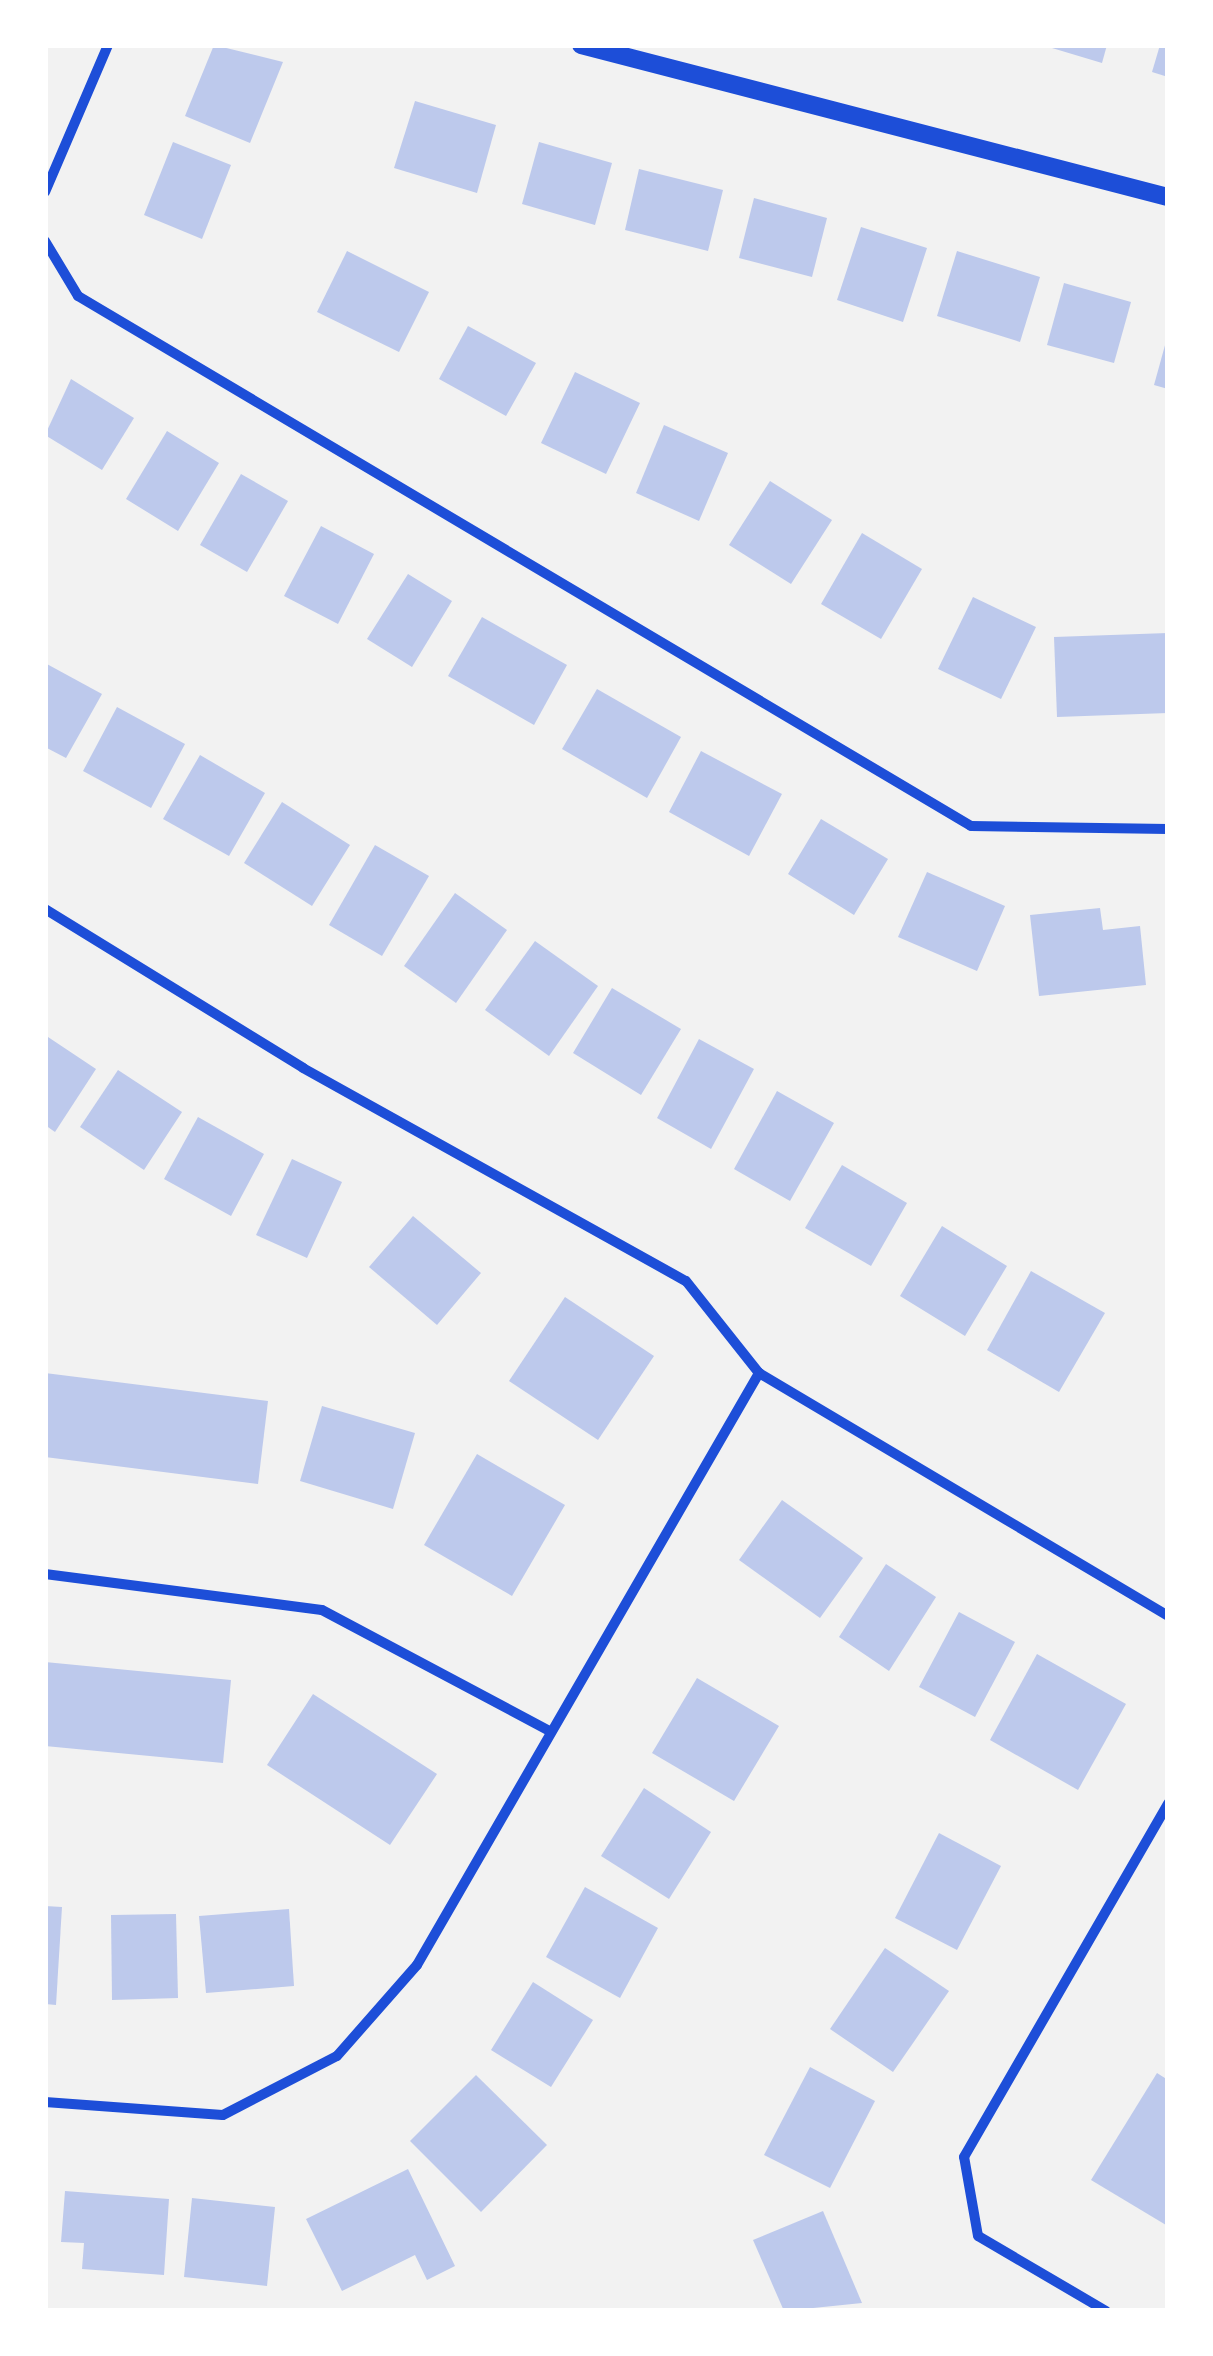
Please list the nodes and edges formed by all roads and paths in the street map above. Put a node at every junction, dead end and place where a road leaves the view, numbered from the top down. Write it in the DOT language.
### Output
graph roads {
  1 [pos="108,45"];
  2 [pos="582,45"];
  3 [pos="45,192"];
  4 [pos="1168,197"];
  5 [pos="45,241"];
  6 [pos="1168,829"];
  7 [pos="45,909"];
  8 [pos="758,1374"];
  9 [pos="45,1574"];
  10 [pos="1168,1616"];
  11 [pos="551,1732"];
  12 [pos="1168,1804"];
  13 [pos="45,2102"];
  14 [pos="1106,2311"];
  1 -- 3 [label="street"];
  2 -- 4 [label="street"];
  5 -- 6 [label="street"];
  7 -- 8 [label="street"];
  8 -- 10 [label="street"];
  8 -- 11 [label="street"];
  9 -- 11 [label="street"];
  11 -- 13 [label="street"];
  12 -- 14 [label="street"];
}
